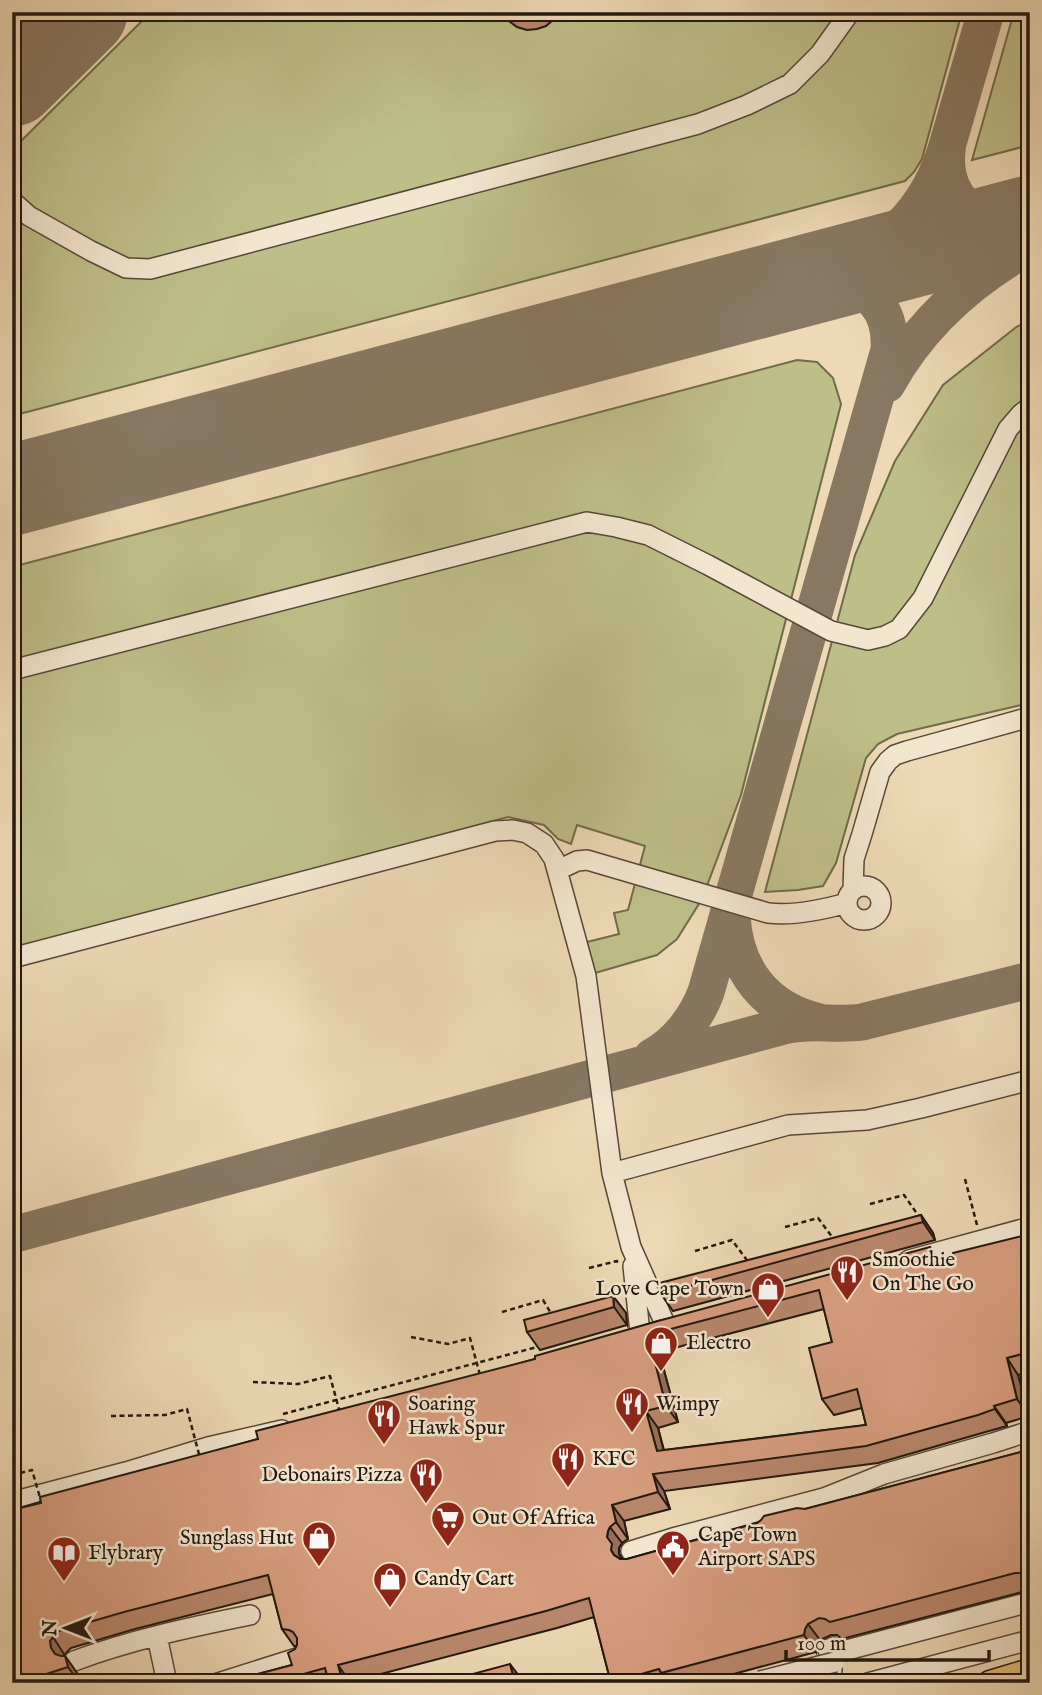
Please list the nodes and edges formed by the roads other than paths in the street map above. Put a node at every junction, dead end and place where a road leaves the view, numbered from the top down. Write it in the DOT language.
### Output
graph roads {
  1 [pos="850,12"];
  2 [pos="12,201"];
  3 [pos="1030,407"];
  4 [pos="12,670"];
  5 [pos="1030,717"];
  6 [pos="558,870"];
  7 [pos="12,958"];
  8 [pos="1030,1080"];
  9 [pos="611,1173"];
  10 [pos="1030,1227"];
  11 [pos="631,1247"];
  12 [pos="892,1264"];
  13 [pos="303,1424"];
  14 [pos="1030,1431"];
  15 [pos="873,1498"];
  16 [pos="12,1502"];
  17 [pos="1030,1602"];
  18 [pos="1030,1611"];
  19 [pos="250,1615"];
  20 [pos="157,1636"];
  21 [pos="1030,1640"];
  22 [pos="130,1643"];
  23 [pos="161,1659"];
  24 [pos="74,1661"];
  25 [pos="1030,1671"];
  26 [pos="758,1682"];
  27 [pos="167,1683"];
  28 [pos="218,1683"];
  29 [pos="252,1683"];
  30 [pos="802,1683"];
  31 [pos="868,1683"];
  32 [pos="990,1683"];
  1 -- 2 [label="street"];
  3 -- 4 [label="street"];
  5 -- 6 [label="street"];
  6 -- 7 [label="street"];
  6 -- 9 [label="street"];
  8 -- 9 [label="street"];
  9 -- 11 [label="street"];
  10 -- 12 [label="street"];
  11 -- 11 [label="street"];
  13 -- 16 [label="street"];
  14 -- 15 [label="street"];
  17 -- 30 [label="street"];
  18 -- 26 [label="street, bridge"];
  19 -- 20 [label="street"];
  20 -- 22 [label="street"];
  20 -- 23 [label="street"];
  21 -- 31 [label="street"];
  22 -- 23 [label="street"];
  22 -- 24 [label="street"];
  23 -- 27 [label="street"];
  25 -- 32 [label="main road"];
  28 -- 29 [label="street"];
}
